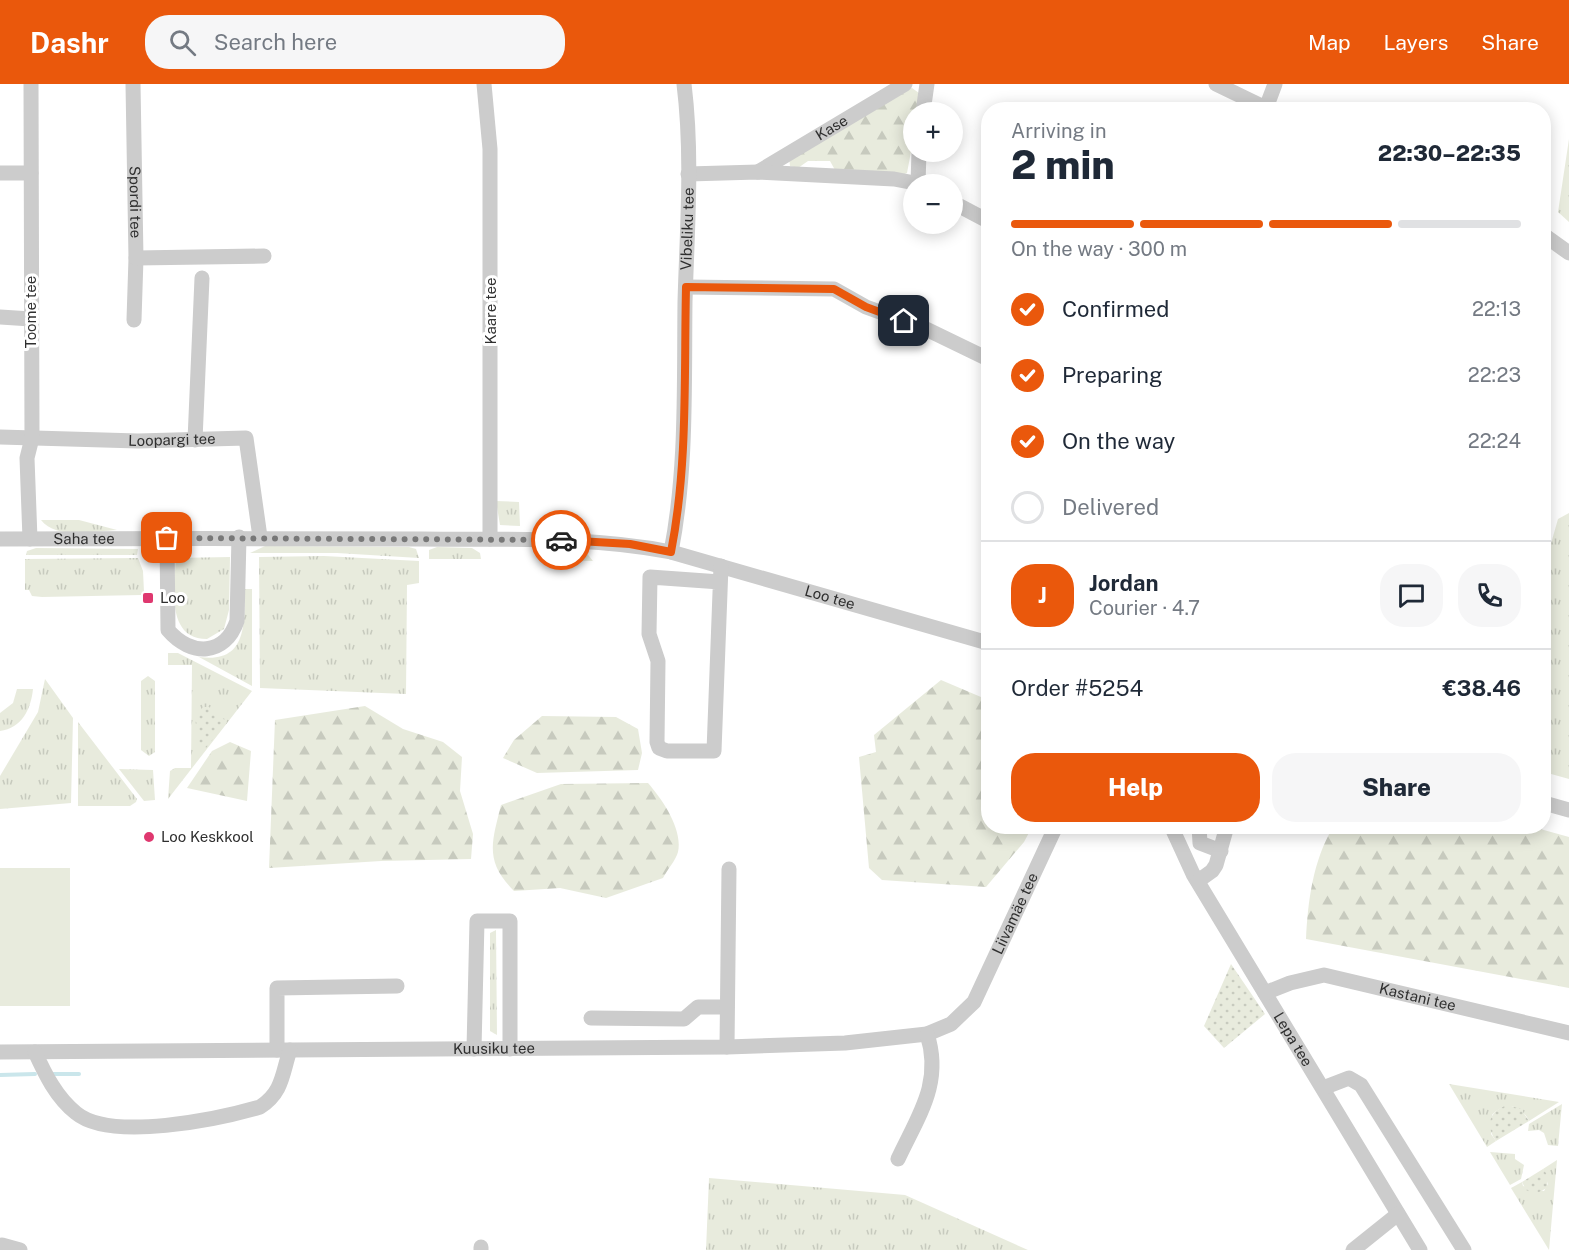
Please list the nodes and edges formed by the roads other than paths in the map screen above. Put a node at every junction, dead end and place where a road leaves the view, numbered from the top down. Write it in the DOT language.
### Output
graph roads {
  1 [pos="31,84"];
  2 [pos="133,84"];
  3 [pos="484,84"];
  4 [pos="684,84"];
  5 [pos="905,84"];
  6 [pos="927,84"];
  7 [pos="1216,84"];
  8 [pos="1275,84"];
  9 [pos="924,102"];
  10 [pos="1253,102"];
  11 [pos="1270,102"];
  12 [pos="758,172"];
  13 [pos="0,173"];
  14 [pos="31,174"];
  15 [pos="688,174"];
  16 [pos="903,181"];
  17 [pos="963,208"];
  18 [pos="981,217"];
  19 [pos="1551,240"];
  20 [pos="1569,253"];
  21 [pos="264,256"];
  22 [pos="136,258"];
  23 [pos="202,278"];
  24 [pos="686,287"];
  25 [pos="0,317"];
  26 [pos="31,319"];
  27 [pos="134,320"];
  28 [pos="981,356"];
  29 [pos="0,437"];
  30 [pos="32,438"];
  31 [pos="195,440"];
  32 [pos="239,537"];
  33 [pos="260,537"];
  34 [pos="167,538"];
  35 [pos="0,539"];
  36 [pos="30,539"];
  37 [pos="490,539"];
  38 [pos="671,552"];
  39 [pos="721,574"];
  40 [pos="981,642"];
  41 [pos="1551,804"];
  42 [pos="1569,810"];
  43 [pos="1052,834"];
  44 [pos="1174,834"];
  45 [pos="1199,834"];
  46 [pos="1225,834"];
  47 [pos="1221,851"];
  48 [pos="729,869"];
  49 [pos="1198,881"];
  50 [pos="397,986"];
  51 [pos="1265,993"];
  52 [pos="974,1002"];
  53 [pos="727,1007"];
  54 [pos="591,1018"];
  55 [pos="1569,1033"];
  56 [pos="927,1034"];
  57 [pos="727,1047"];
  58 [pos="474,1049"];
  59 [pos="510,1049"];
  60 [pos="283,1050"];
  61 [pos="0,1052"];
  62 [pos="34,1052"];
  63 [pos="1323,1088"];
  64 [pos="898,1159"];
  65 [pos="1398,1214"];
  66 [pos="2,1245"];
  67 [pos="20,1250"];
  68 [pos="1353,1250"];
  69 [pos="1420,1250"];
  70 [pos="1464,1250"];
  1 -- 14 [label="street, Toome tee"];
  2 -- 22 [label="street, Spordi tee"];
  3 -- 37 [label="street, Kaare tee"];
  4 -- 15 [label="street, Vibeliku tee"];
  5 -- 12 [label="street, Kase"];
  6 -- 9 [label="street"];
  7 -- 10 [label="street"];
  8 -- 11 [label="street"];
  12 -- 15 [label="street, Kase"];
  12 -- 16 [label="street, Kase"];
  13 -- 14 [label="street"];
  14 -- 26 [label="street, Toome tee"];
  15 -- 24 [label="street, Vibeliku tee"];
  17 -- 18 [label="street"];
  19 -- 20 [label="street"];
  21 -- 22 [label="street"];
  22 -- 27 [label="street, Spordi tee"];
  23 -- 31 [label="street"];
  24 -- 28 [label="street"];
  24 -- 38 [label="street, Vibeliku tee"];
  25 -- 26 [label="street"];
  26 -- 30 [label="street, Toome tee"];
  29 -- 30 [label="street, Loopargi tee"];
  30 -- 31 [label="street, Loopargi tee"];
  30 -- 36 [label="street, Toome tee"];
  31 -- 33 [label="street, Loopargi tee"];
  32 -- 33 [label="street, Saha tee"];
  32 -- 34 [label="street, Saha tee"];
  32 -- 34 [label="street"];
  33 -- 37 [label="street, Saha tee"];
  34 -- 36 [label="street, Saha tee"];
  35 -- 36 [label="street, Saha tee"];
  37 -- 38 [label="street, Saha tee"];
  38 -- 39 [label="street, Loo tee"];
  39 -- 39 [label="street"];
  39 -- 40 [label="street, Loo tee"];
  41 -- 42 [label="street"];
  43 -- 52 [label="street, Liivamäe tee"];
  44 -- 49 [label="street, Lepa tee"];
  45 -- 47 [label="street"];
  46 -- 47 [label="street"];
  47 -- 49 [label="street"];
  48 -- 53 [label="street"];
  49 -- 51 [label="street, Lepa tee"];
  50 -- 60 [label="street"];
  51 -- 55 [label="street, Kastani tee"];
  51 -- 63 [label="street, Lepa tee"];
  52 -- 56 [label="street, Kuusiku tee"];
  53 -- 54 [label="street"];
  53 -- 57 [label="street"];
  56 -- 57 [label="street, Kuusiku tee"];
  56 -- 64 [label="street"];
  57 -- 59 [label="street, Kuusiku tee"];
  58 -- 59 [label="street, Kuusiku tee"];
  58 -- 59 [label="street"];
  58 -- 60 [label="street, Kuusiku tee"];
  60 -- 62 [label="street, Kuusiku tee"];
  60 -- 62 [label="street"];
  61 -- 62 [label="street, Kuusiku tee"];
  63 -- 65 [label="street, Lepa tee"];
  63 -- 70 [label="street"];
  65 -- 68 [label="street"];
  65 -- 69 [label="street, Lepa tee"];
  66 -- 67 [label="street"];
}
